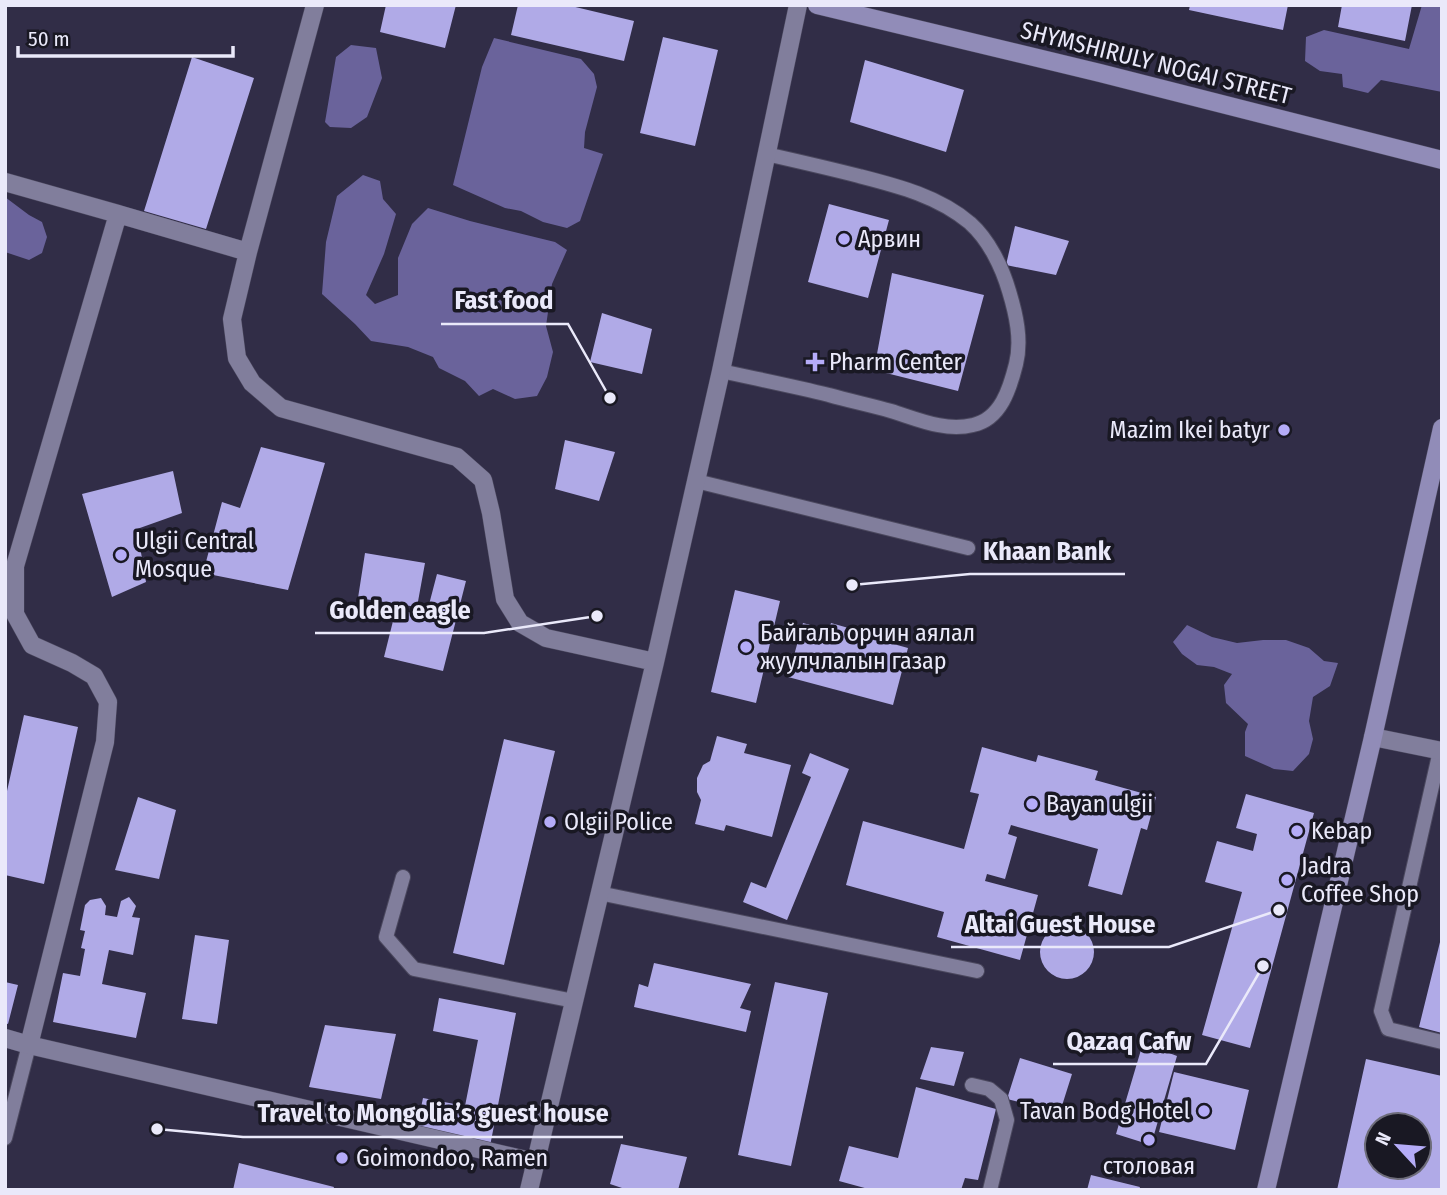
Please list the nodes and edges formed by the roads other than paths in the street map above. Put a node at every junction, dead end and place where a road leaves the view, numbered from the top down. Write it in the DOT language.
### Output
graph roads {
  1 [pos="316,5"];
  2 [pos="798,5"];
  3 [pos="817,5"];
  4 [pos="766,154"];
  5 [pos="1442,160"];
  6 [pos="5,183"];
  7 [pos="118,214"];
  8 [pos="248,252"];
  9 [pos="721,371"];
  10 [pos="1442,428"];
  11 [pos="1438,454"];
  12 [pos="696,481"];
  13 [pos="968,548"];
  14 [pos="655,662"];
  15 [pos="1373,737"];
  16 [pos="1441,751"];
  17 [pos="403,877"];
  18 [pos="599,893"];
  19 [pos="978,971"];
  20 [pos="574,1001"];
  21 [pos="5,1038"];
  22 [pos="1442,1042"];
  23 [pos="29,1045"];
  24 [pos="972,1085"];
  25 [pos="5,1138"];
  26 [pos="535,1162"];
  27 [pos="529,1190"];
  28 [pos="990,1190"];
  29 [pos="1266,1190"];
  1 -- 8 [label="street"];
  2 -- 4 [label="street"];
  3 -- 5 [label="main road, SHYMSHIRULY NOGAI STREET"];
  4 -- 9 [label="street"];
  4 -- 9 [label="lane"];
  6 -- 7 [label="street"];
  7 -- 8 [label="street"];
  7 -- 23 [label="street"];
  8 -- 14 [label="street"];
  9 -- 12 [label="street"];
  10 -- 11 [label="main road"];
  11 -- 15 [label="main road"];
  12 -- 13 [label="lane"];
  12 -- 14 [label="street"];
  14 -- 18 [label="street"];
  15 -- 16 [label="street"];
  15 -- 29 [label="main road"];
  16 -- 22 [label="lane"];
  17 -- 20 [label="lane"];
  18 -- 19 [label="lane"];
  18 -- 20 [label="street"];
  20 -- 26 [label="street"];
  21 -- 23 [label="street"];
  23 -- 25 [label="lane"];
  23 -- 26 [label="street"];
  24 -- 28 [label="lane"];
  26 -- 27 [label="street"];
}
